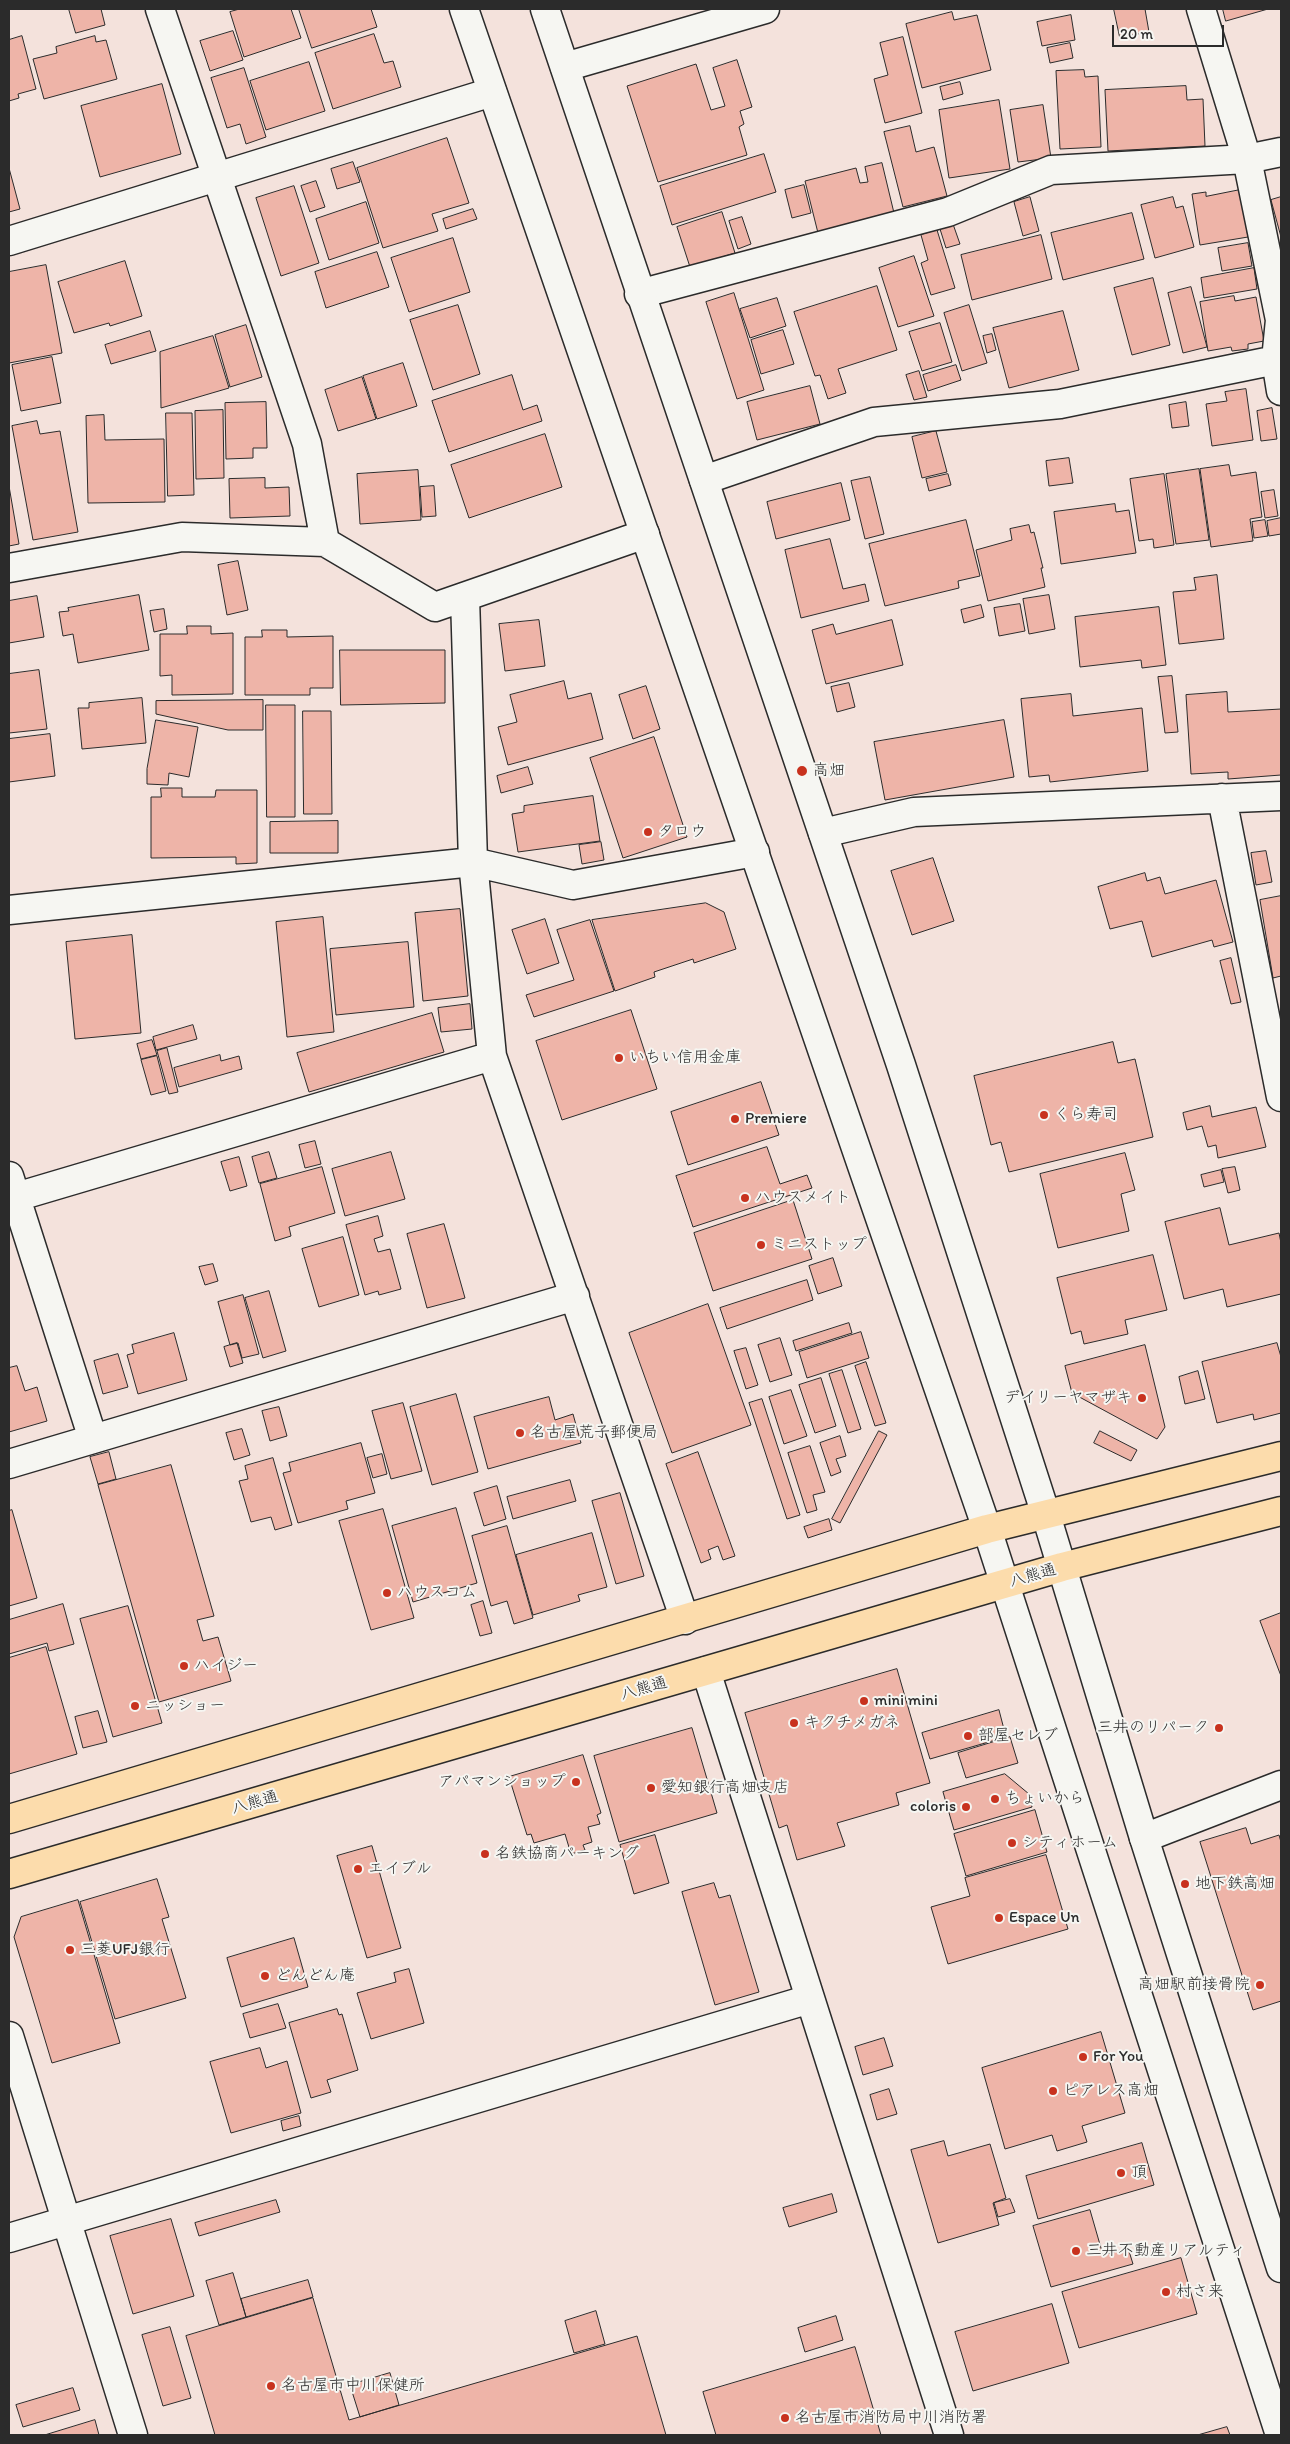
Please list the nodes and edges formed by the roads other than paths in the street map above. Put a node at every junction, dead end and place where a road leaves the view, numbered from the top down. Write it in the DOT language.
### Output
graph roads {
  1 [pos="160,9"];
  2 [pos="464,9"];
  3 [pos="545,9"];
  4 [pos="765,9"];
  5 [pos="1200,9"];
  6 [pos="565,67"];
  7 [pos="492,92"];
  8 [pos="1281,152"];
  9 [pos="1247,159"];
  10 [pos="217,176"];
  11 [pos="9,241"];
  12 [pos="640,294"];
  13 [pos="1276,360"];
  14 [pos="1281,391"];
  15 [pos="704,480"];
  16 [pos="645,534"];
  17 [pos="325,542"];
  18 [pos="9,568"];
  19 [pos="465,597"];
  20 [pos="1281,796"];
  21 [pos="1222,798"];
  22 [pos="823,833"];
  23 [pos="755,852"];
  24 [pos="473,862"];
  25 [pos="9,910"];
  26 [pos="492,1056"];
  27 [pos="1281,1097"];
  28 [pos="12,1186"];
  29 [pos="575,1296"];
  30 [pos="93,1439"];
  31 [pos="1281,1456"];
  32 [pos="9,1464"];
  33 [pos="1281,1511"];
  34 [pos="1046,1515"];
  35 [pos="987,1529"];
  36 [pos="1062,1567"];
  37 [pos="1004,1584"];
  38 [pos="685,1620"];
  39 [pos="706,1671"];
  40 [pos="1281,1786"];
  41 [pos="9,1819"];
  42 [pos="1144,1838"];
  43 [pos="9,1874"];
  44 [pos="810,1999"];
  45 [pos="9,2036"];
  46 [pos="67,2221"];
  47 [pos="9,2238"];
  48 [pos="1281,2268"];
  49 [pos="133,2435"];
  50 [pos="949,2435"];
  51 [pos="1280,2435"];
  1 -- 10 [label="street"];
  2 -- 7 [label="street"];
  3 -- 6 [label="street"];
  4 -- 6 [label="street"];
  5 -- 9 [label="street"];
  6 -- 12 [label="street"];
  7 -- 10 [label="street"];
  7 -- 16 [label="street"];
  8 -- 9 [label="street"];
  9 -- 12 [label="street"];
  9 -- 13 [label="street"];
  10 -- 11 [label="street"];
  10 -- 17 [label="street"];
  12 -- 15 [label="street"];
  13 -- 14 [label="street"];
  13 -- 15 [label="street"];
  15 -- 22 [label="street"];
  16 -- 19 [label="street"];
  16 -- 23 [label="street"];
  17 -- 18 [label="street"];
  17 -- 19 [label="street"];
  19 -- 24 [label="street"];
  20 -- 21 [label="street"];
  21 -- 22 [label="street"];
  21 -- 27 [label="street"];
  22 -- 34 [label="street"];
  23 -- 24 [label="street"];
  23 -- 35 [label="street"];
  24 -- 25 [label="street"];
  24 -- 26 [label="street"];
  26 -- 28 [label="street"];
  26 -- 29 [label="street"];
  28 -- 30 [label="street"];
  29 -- 30 [label="street"];
  29 -- 38 [label="street"];
  30 -- 32 [label="street"];
  31 -- 34 [label="main road"];
  33 -- 36 [label="main road, 八熊通"];
  34 -- 35 [label="main road"];
  34 -- 36 [label="street"];
  35 -- 37 [label="street"];
  35 -- 38 [label="main road"];
  36 -- 37 [label="main road, 八熊通"];
  36 -- 42 [label="street"];
  37 -- 39 [label="main road, 八熊通"];
  37 -- 51 [label="street"];
  38 -- 41 [label="main road"];
  39 -- 43 [label="main road, 八熊通"];
  39 -- 44 [label="street"];
  40 -- 42 [label="street"];
  42 -- 48 [label="street"];
  44 -- 46 [label="street"];
  44 -- 50 [label="street"];
  45 -- 46 [label="street"];
  46 -- 47 [label="street"];
  46 -- 49 [label="street"];
}
